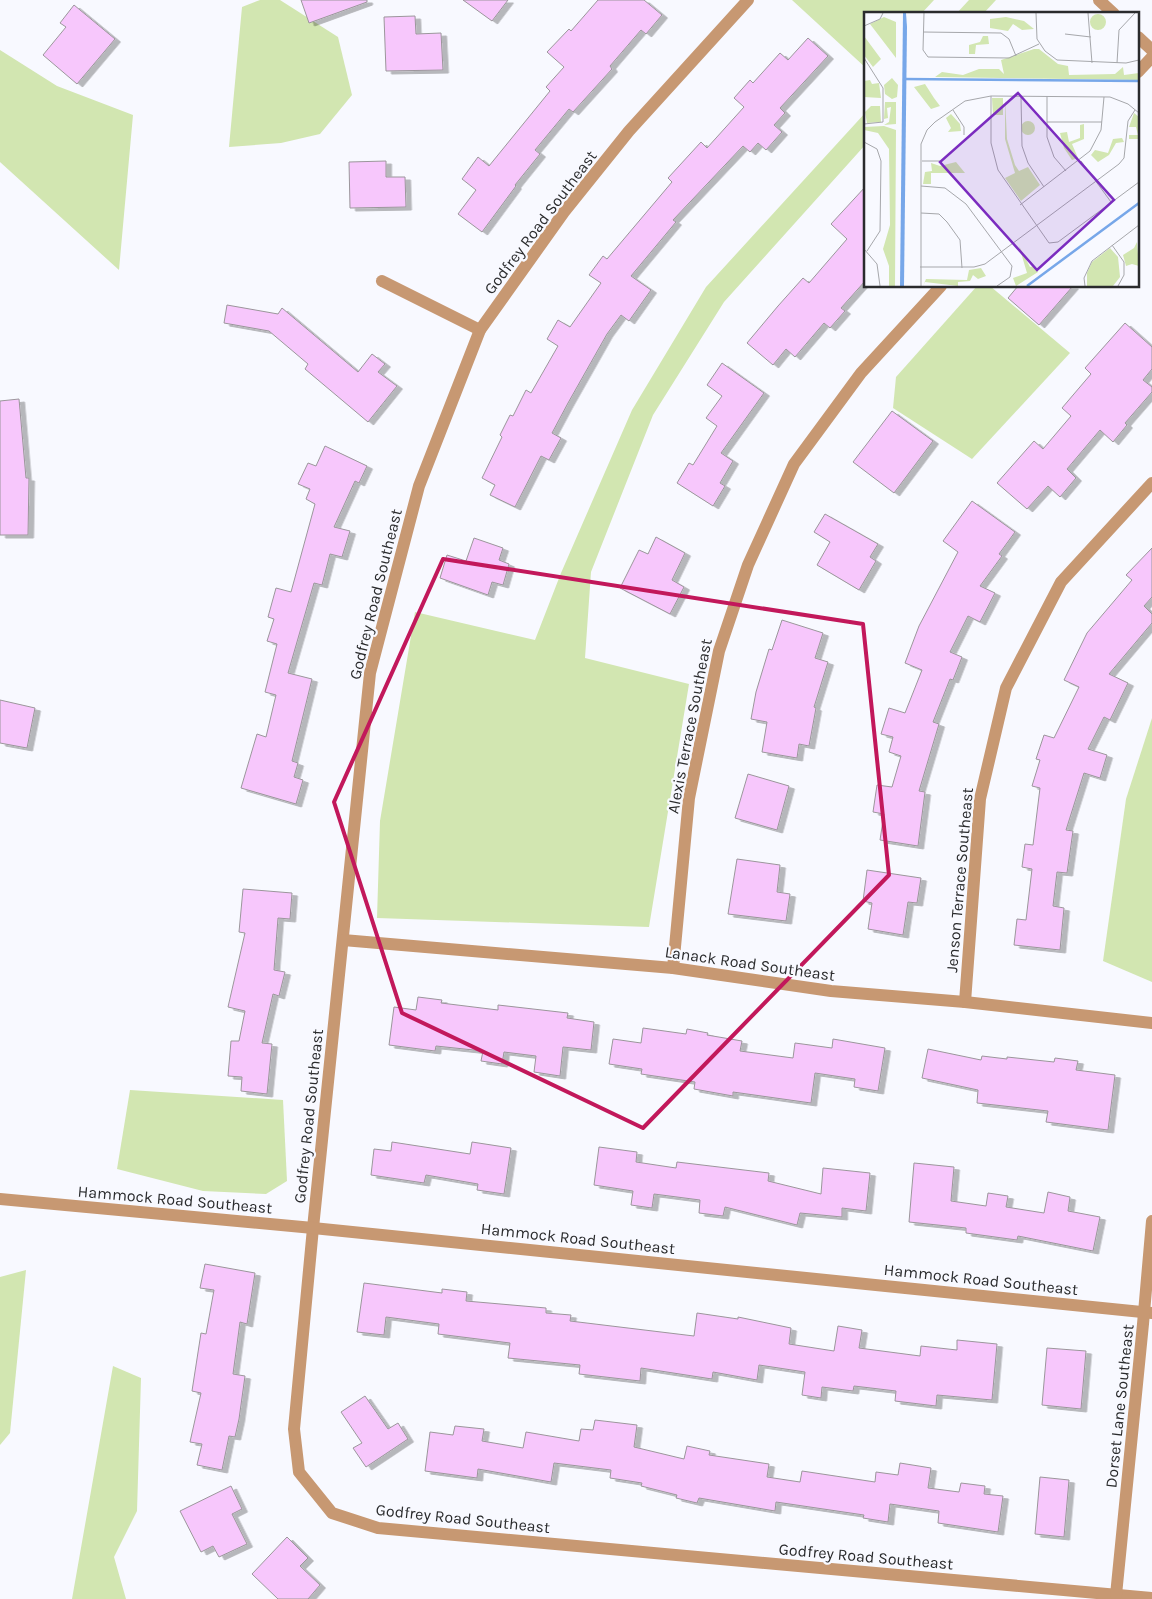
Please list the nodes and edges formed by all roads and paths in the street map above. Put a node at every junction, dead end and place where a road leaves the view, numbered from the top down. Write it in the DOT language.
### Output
graph roads {
  1 [pos="748,0"];
  2 [pos="1099,0"];
  3 [pos="1112,12"];
  4 [pos="1140,39"];
  5 [pos="1152,50"];
  6 [pos="1152,57"];
  7 [pos="1140,70"];
  8 [pos="382,281"];
  9 [pos="939,288"];
  10 [pos="480,330"];
  11 [pos="1152,483"];
  12 [pos="343,940"];
  13 [pos="673,968"];
  14 [pos="965,1002"];
  15 [pos="1152,1023"];
  16 [pos="0,1198"];
  17 [pos="1152,1221"];
  18 [pos="313,1228"];
  19 [pos="1148,1312"];
  20 [pos="1116,1595"];
  21 [pos="1152,1598"];
  1 -- 10 [label="street, Godfrey Road Southeast"];
  2 -- 3 [label="street"];
  4 -- 5 [label="street"];
  6 -- 7 [label="street"];
  8 -- 10 [label="street"];
  9 -- 13 [label="street, Alexis Terrace Southeast"];
  10 -- 12 [label="street, Godfrey Road Southeast"];
  11 -- 14 [label="street, Jenson Terrace Southeast"];
  12 -- 13 [label="street, Lanack Road Southeast"];
  12 -- 18 [label="street, Godfrey Road Southeast"];
  13 -- 14 [label="street, Lanack Road Southeast"];
  14 -- 15 [label="street, Lanack Road Southeast"];
  16 -- 18 [label="street, Hammock Road Southeast"];
  17 -- 19 [label="street, Dorset Lane Southeast"];
  18 -- 19 [label="street, Hammock Road Southeast"];
  18 -- 20 [label="street, Godfrey Road Southeast"];
  19 -- 20 [label="street, Dorset Lane Southeast"];
  20 -- 21 [label="street, Godfrey Road Southeast"];
}
